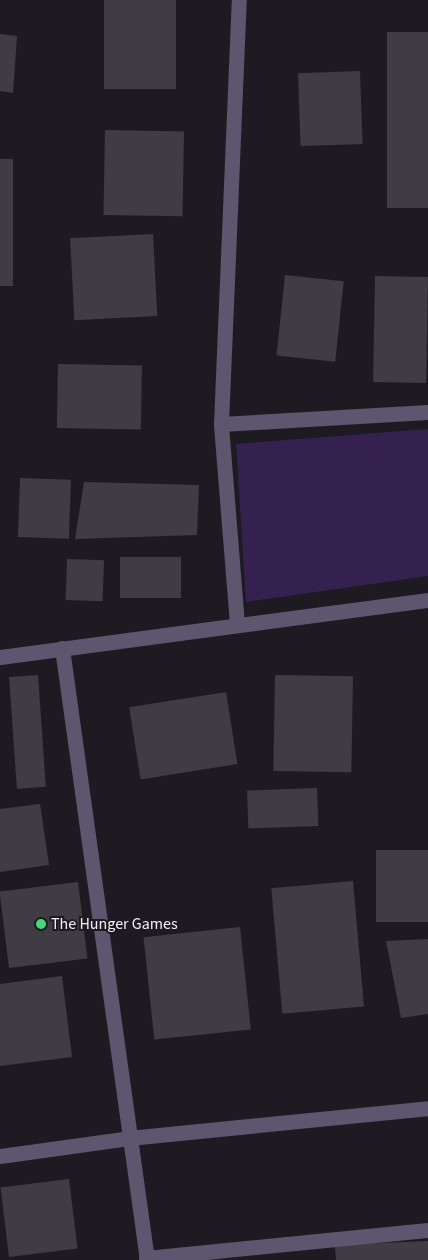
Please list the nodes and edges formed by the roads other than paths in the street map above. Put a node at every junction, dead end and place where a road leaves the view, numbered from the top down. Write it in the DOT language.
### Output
graph roads {
  1 [pos="239,0"];
  2 [pos="428,412"];
  3 [pos="221,424"];
  4 [pos="428,600"];
  5 [pos="237,624"];
  6 [pos="62,648"];
  7 [pos="0,657"];
  8 [pos="428,1108"];
  9 [pos="129,1138"];
  10 [pos="0,1156"];
  11 [pos="428,1230"];
  12 [pos="146,1259"];
  1 -- 3 [label="street"];
  2 -- 3 [label="street"];
  3 -- 5 [label="street"];
  4 -- 5 [label="street"];
  5 -- 6 [label="street"];
  6 -- 7 [label="street"];
  6 -- 9 [label="street"];
  8 -- 9 [label="street"];
  9 -- 10 [label="street"];
  9 -- 12 [label="street"];
  11 -- 12 [label="street"];
}
